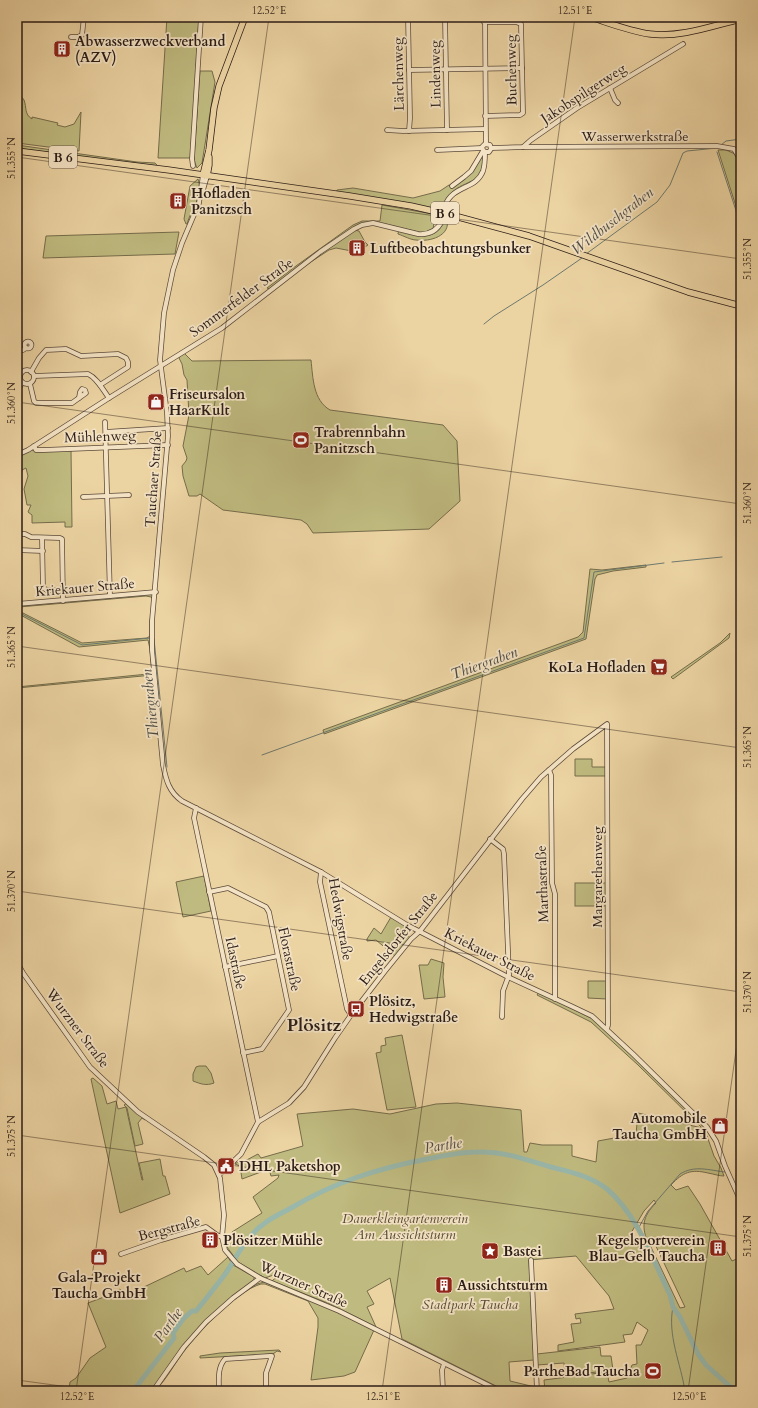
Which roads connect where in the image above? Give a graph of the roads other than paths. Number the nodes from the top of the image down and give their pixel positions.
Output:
1 (84, 17) edge
2 (201, 17) edge
3 (244, 17) edge
4 (408, 17) edge
5 (445, 17) edge
6 (485, 17) edge
7 (590, 17) edge
8 (741, 19) edge
9 (484, 22) junction
10 (71, 37) dead end
11 (683, 44) dead end
12 (522, 68) junction
13 (485, 69) junction
14 (409, 70) junction
15 (446, 70) junction
16 (610, 88) junction
17 (618, 103) dead end
18 (485, 116) junction
19 (485, 129) junction
20 (387, 130) dead end
21 (447, 130) junction
22 (409, 131) junction
23 (486, 144) junction
24 (523, 147) junction
25 (491, 148) junction
26 (209, 150) junction
27 (438, 150) dead end
28 (484, 150) junction
29 (17, 151) edge
30 (740, 159) dead end
31 (209, 165) junction
32 (193, 166) dead end
33 (205, 176) junction
34 (219, 177) junction
35 (452, 186) dead end
36 (741, 306) edge
37 (26, 348) dead end
38 (17, 350) edge
39 (160, 366) junction
40 (30, 372) junction
41 (34, 376) junction
42 (18, 377) edge
43 (22, 383) junction
44 (30, 384) junction
45 (100, 385) junction
46 (17, 391) edge
47 (79, 398) dead end
48 (109, 398) junction
49 (105, 422) dead end
50 (168, 428) junction
51 (106, 432) junction
52 (168, 444) junction
53 (34, 446) junction
54 (106, 447) junction
55 (17, 455) edge
56 (129, 495) dead end
57 (107, 496) junction
58 (83, 497) dead end
59 (17, 534) edge
60 (42, 538) junction
61 (17, 550) edge
62 (42, 551) junction
63 (63, 590) junction
64 (156, 592) junction
65 (110, 596) junction
66 (63, 601) junction
67 (17, 604) edge
68 (607, 724) joint
69 (549, 770) junction
70 (170, 789) joint
71 (196, 808) junction
72 (490, 839) junction
73 (321, 872) junction
74 (209, 892) junction
75 (420, 931) junction
76 (278, 956) junction
77 (17, 962) edge
78 (225, 967) junction
79 (508, 977) junction
80 (555, 999) junction
81 (351, 1015) junction
82 (502, 1017) dead end
83 (607, 1029) junction
84 (243, 1053) junction
85 (258, 1122) junction
86 (219, 1175) junction
87 (741, 1202) edge
88 (222, 1237) junction
89 (121, 1254) dead end
90 (531, 1260) dead end
91 (260, 1278) junction
92 (444, 1364) junction
93 (152, 1391) edge
94 (219, 1391) edge
95 (266, 1391) edge
96 (443, 1391) edge
97 (500, 1391) edge
98 (537, 1391) edge

1 - 10 street
2 - 32 street
3 - 26 main road
4 - 14 street, Lärchenweg
5 - 15 street, Lindenweg
6 - 9 street
7 - 8 main road
9 - 12 street, Buchenweg
9 - 13 street
11 - 16 street, Jakobspilgerweg
12 - 13 street
12 - 18 street, Buchenweg
13 - 15 street
13 - 18 street
14 - 15 street
14 - 22 street, Lärchenweg
15 - 21 street, Lindenweg
16 - 17 street
16 - 24 street, Jakobspilgerweg
18 - 19 street
19 - 21 street
19 - 23 street
20 - 22 street
21 - 22 street
23 - 25 street
23 - 28 street
24 - 25 street
24 - 30 street, Wasserwerkstraße
25 - 28 street
26 - 31 main road
26 - 33 main road
27 - 28 street
28 - 35 street
28 - 39 street, Sommerfelder Straße, bridge
29 - 33 main road, B 6
31 - 33 main road
31 - 34 main road
33 - 34 main road, B 6
33 - 39 street, Tauchaer Straße
34 - 36 main road, B 6
37 - 38 street
39 - 48 street, Sommerfelder Straße
39 - 50 street, Tauchaer Straße
40 - 41 street
40 - 42 street
40 - 45 street
41 - 44 street
41 - 45 street
42 - 43 street
43 - 44 street
43 - 46 street
44 - 47 street
45 - 48 street
48 - 53 street, Sommerfelder Straße
49 - 51 street
50 - 51 street
50 - 52 street, Tauchaer Straße
51 - 54 street
52 - 54 street, Mühlenweg
52 - 64 street, Tauchaer Straße
53 - 54 street, Mühlenweg
53 - 55 street, Sommerfelder Straße
54 - 57 street
56 - 57 street
57 - 58 street
57 - 65 street
59 - 60 street
60 - 62 street
60 - 63 street
61 - 62 street
62 - 63 street
63 - 66 street
64 - 65 street, Kriekauer Straße
64 - 70 street, Tauchaer Straße
65 - 66 street, Kriekauer Straße
66 - 67 street, Kriekauer Straße
68 - 69 street, Engelsdorfer Straße
68 - 83 street, Margarethenweg
69 - 72 street, Engelsdorfer Straße
69 - 80 street, Marthastraße
70 - 71 street, Kriekauer Straße
71 - 73 street, Kriekauer Straße
71 - 74 street, Idastraße
72 - 75 street, Engelsdorfer Straße
72 - 79 street
73 - 75 street, Kriekauer Straße
73 - 81 street, Hedwigstraße
74 - 76 street, Florastraße
74 - 78 street, Idastraße
75 - 79 street, Kriekauer Straße
75 - 81 street, Engelsdorfer Straße
76 - 78 street
76 - 84 street, Florastraße
77 - 86 street, Wurzner Straße
78 - 84 street, Idastraße
79 - 80 street, Kriekauer Straße
79 - 82 street
80 - 83 street, Kriekauer Straße
81 - 85 street, Engelsdorfer Straße
83 - 87 street, Kriekauer Straße
84 - 85 street, Idastraße
85 - 86 street
86 - 88 street, Wurzner Straße
88 - 89 street, Bergstraße
88 - 91 street, Wurzner Straße
90 - 98 street
91 - 92 street, Wurzner Straße
91 - 93 street
92 - 96 street
92 - 97 street, Wurzner Straße
94 - 95 street

